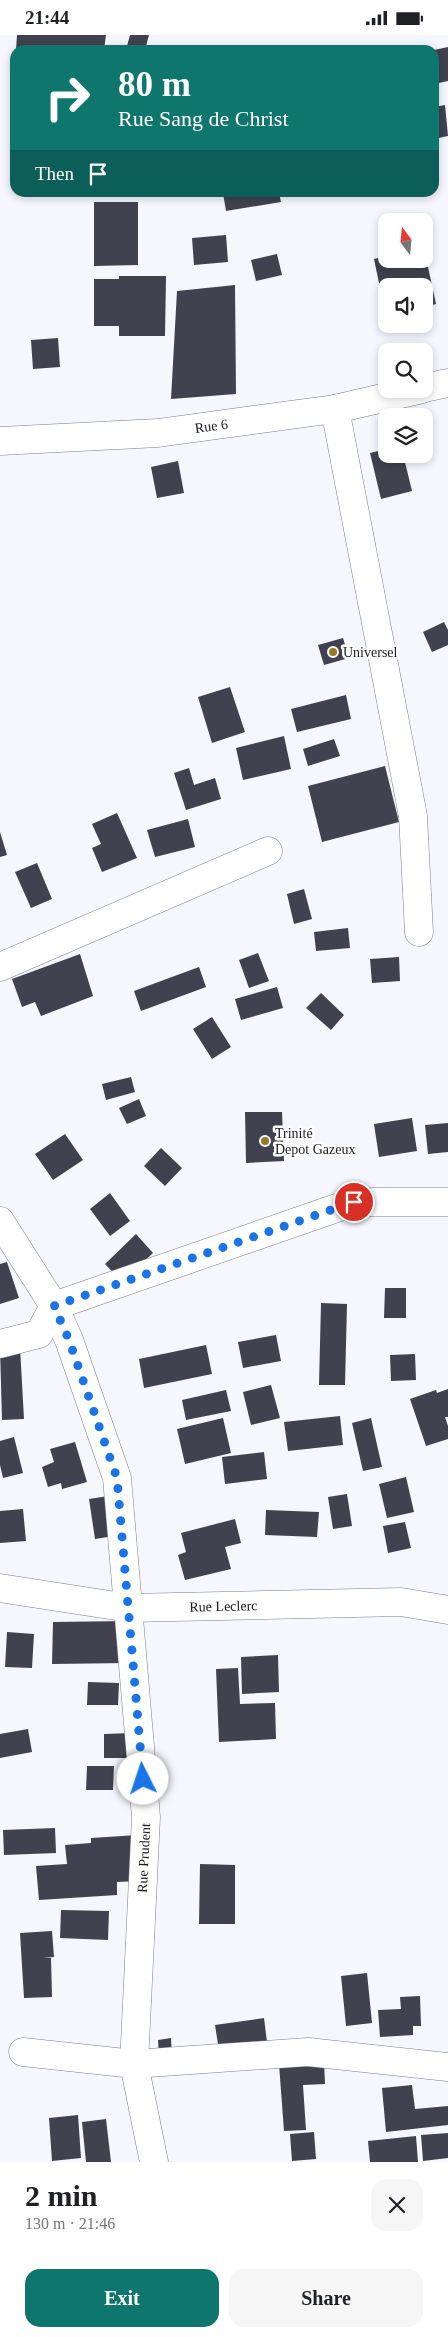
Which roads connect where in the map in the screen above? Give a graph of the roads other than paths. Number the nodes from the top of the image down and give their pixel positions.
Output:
1 (448, 383) edge
2 (433, 387) edge
3 (383, 398) edge
4 (335, 409) junction
5 (0, 441) edge
6 (268, 851) dead end
7 (419, 932) dead end
8 (0, 967) edge
9 (448, 1202) edge
10 (0, 1221) edge
11 (54, 1306) junction
12 (0, 1344) edge
13 (0, 1588) edge
14 (129, 1608) junction
15 (448, 1609) edge
16 (23, 2052) dead end
17 (134, 2064) junction
18 (448, 2067) edge
19 (154, 2162) edge

1 - 2 street, Rue 6
3 - 4 street, Rue 6
4 - 5 street, Rue 6
4 - 7 street
6 - 8 street
9 - 11 street
10 - 11 street, Rue Prudent
11 - 12 street
11 - 14 street, Rue Prudent
13 - 14 street, Rue Leclerc
14 - 15 street, Rue Leclerc
14 - 17 street, Rue Prudent
16 - 17 street
17 - 18 street
17 - 19 street, Rue Prudent

